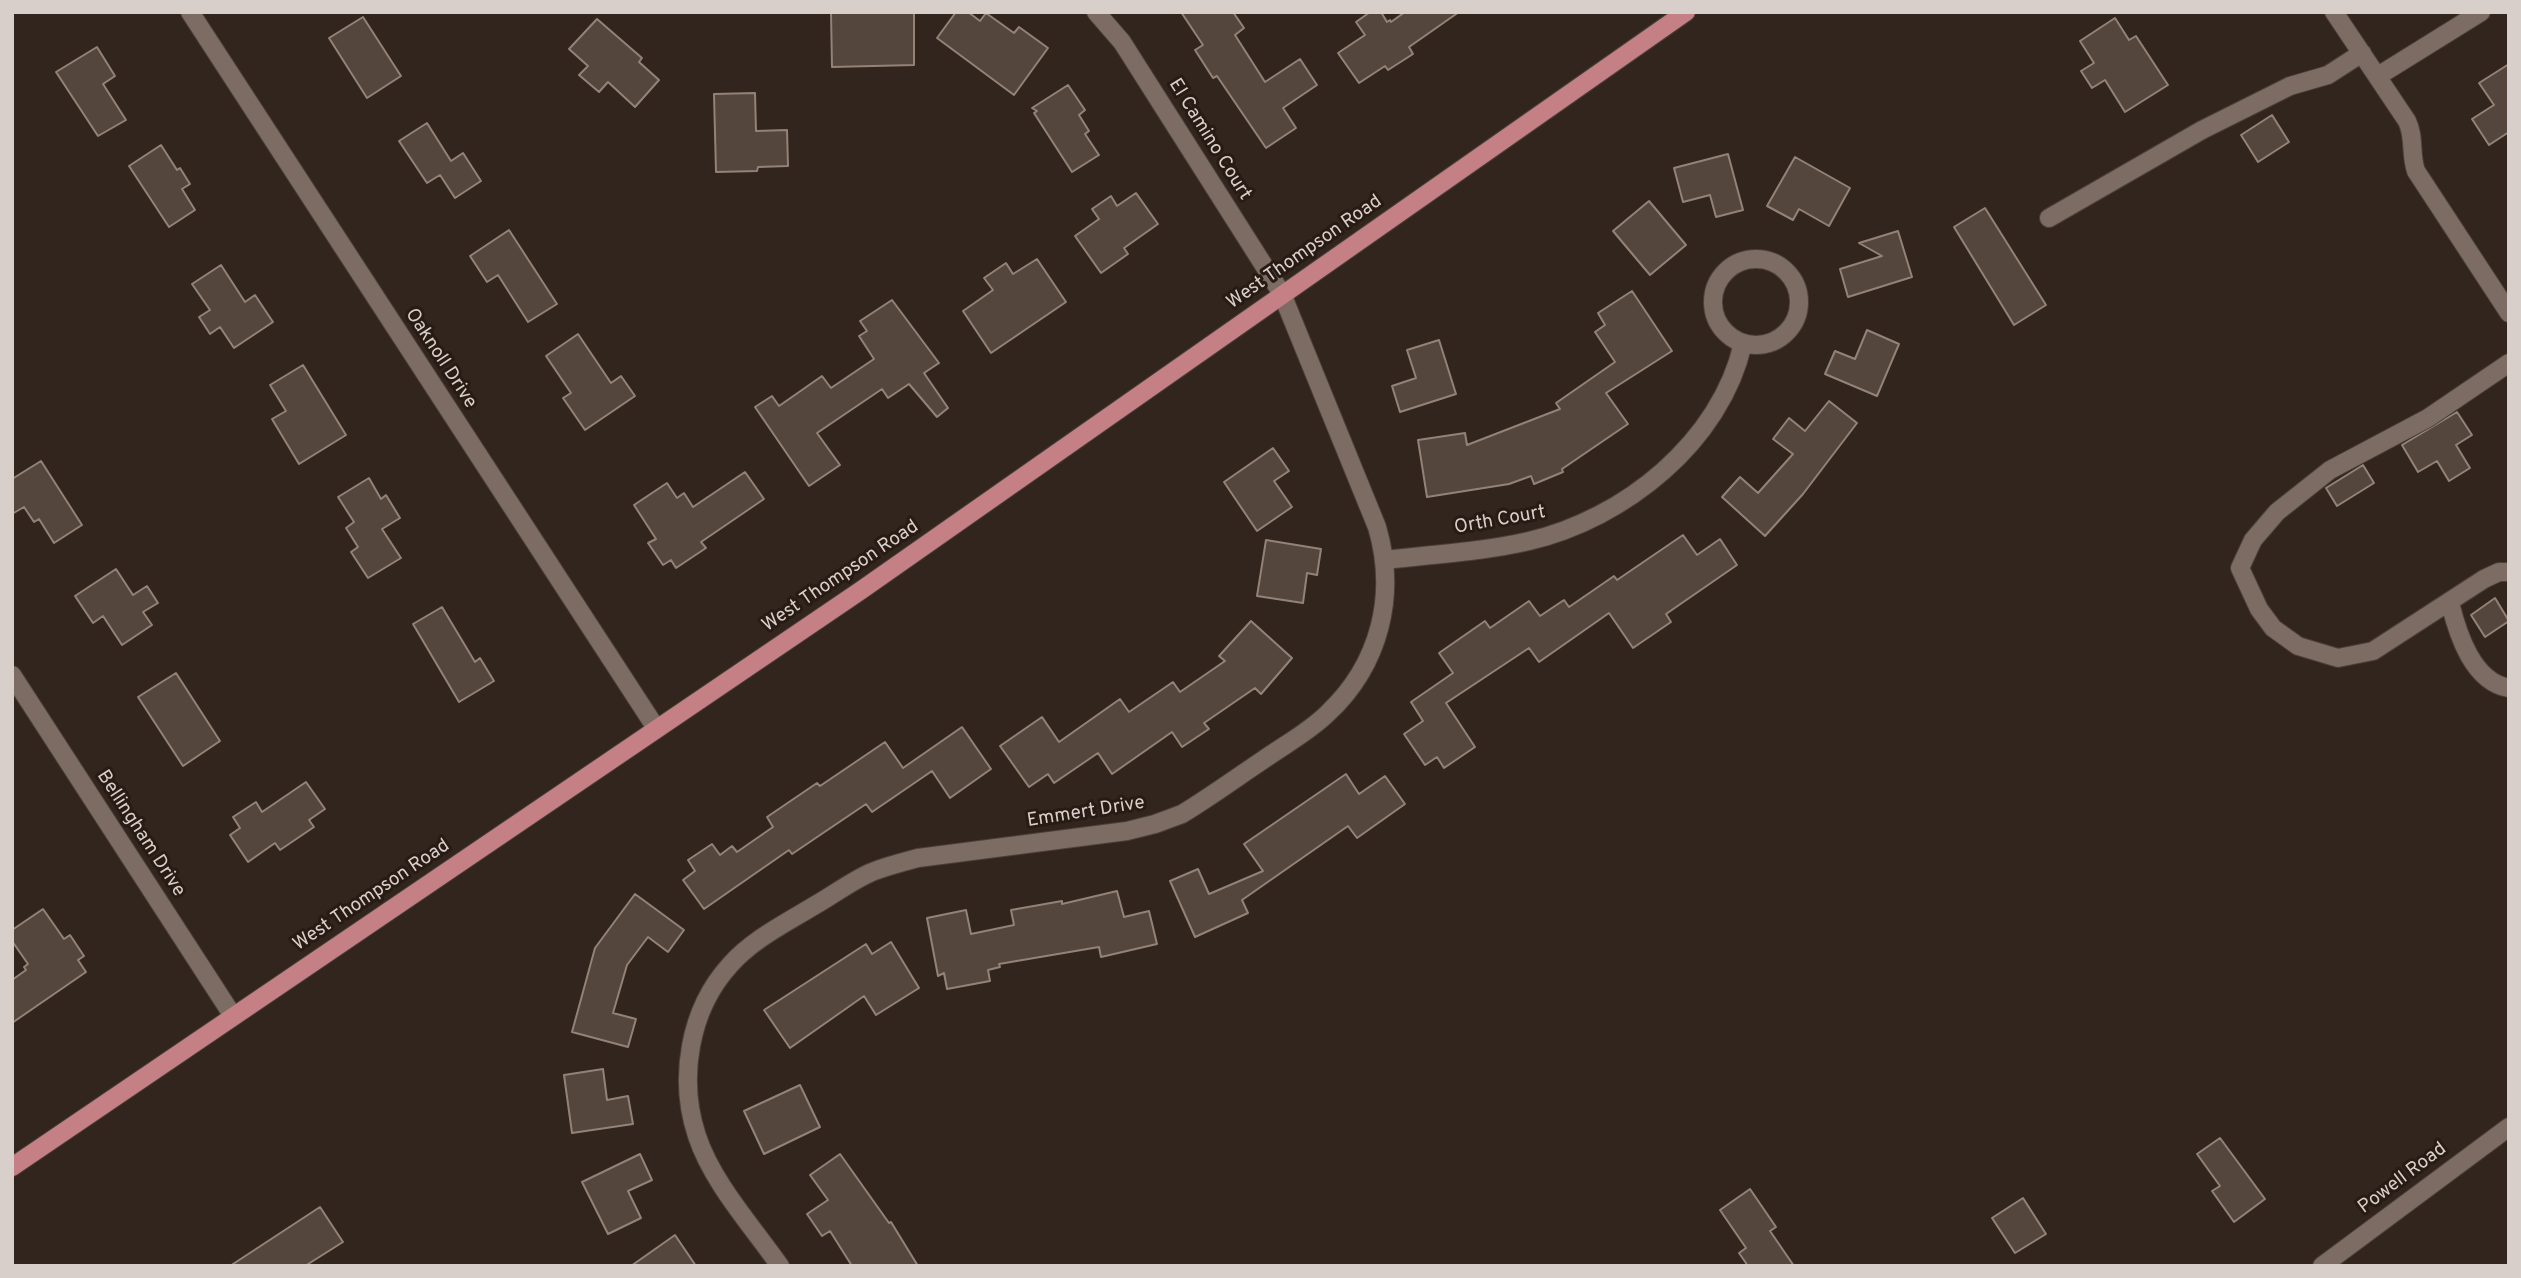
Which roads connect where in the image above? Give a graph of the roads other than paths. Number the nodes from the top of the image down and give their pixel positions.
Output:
1 (190, 12) edge
2 (1096, 12) edge
3 (1686, 12) edge
4 (2334, 12) edge
5 (2481, 12) edge
6 (2362, 53) junction
7 (2378, 76) junction
8 (2049, 218) dead end
9 (1282, 294) junction
10 (2509, 313) edge
11 (1744, 344) junction
12 (2509, 363) edge
13 (1385, 560) junction
14 (2509, 572) edge
15 (2450, 603) junction
16 (12, 675) edge
17 (2509, 688) edge
18 (656, 728) junction
19 (233, 1016) junction
20 (2509, 1127) edge
21 (12, 1167) edge
22 (780, 1266) edge
23 (2322, 1266) edge

1 - 18 street, Oaknoll Drive
2 - 9 street, El Camino Court
3 - 9 main road, West Thompson Road
4 - 6 street
5 - 7 street
6 - 7 street
6 - 8 street
7 - 10 street
9 - 13 street, Emmert Drive
9 - 18 main road, West Thompson Road
11 - 11 street
11 - 13 street, Orth Court
12 - 15 street
13 - 22 street, Emmert Drive
14 - 15 street
15 - 17 street
16 - 19 street, Bellingham Drive
18 - 19 main road, West Thompson Road
19 - 21 main road, West Thompson Road
20 - 23 street, Powell Road

